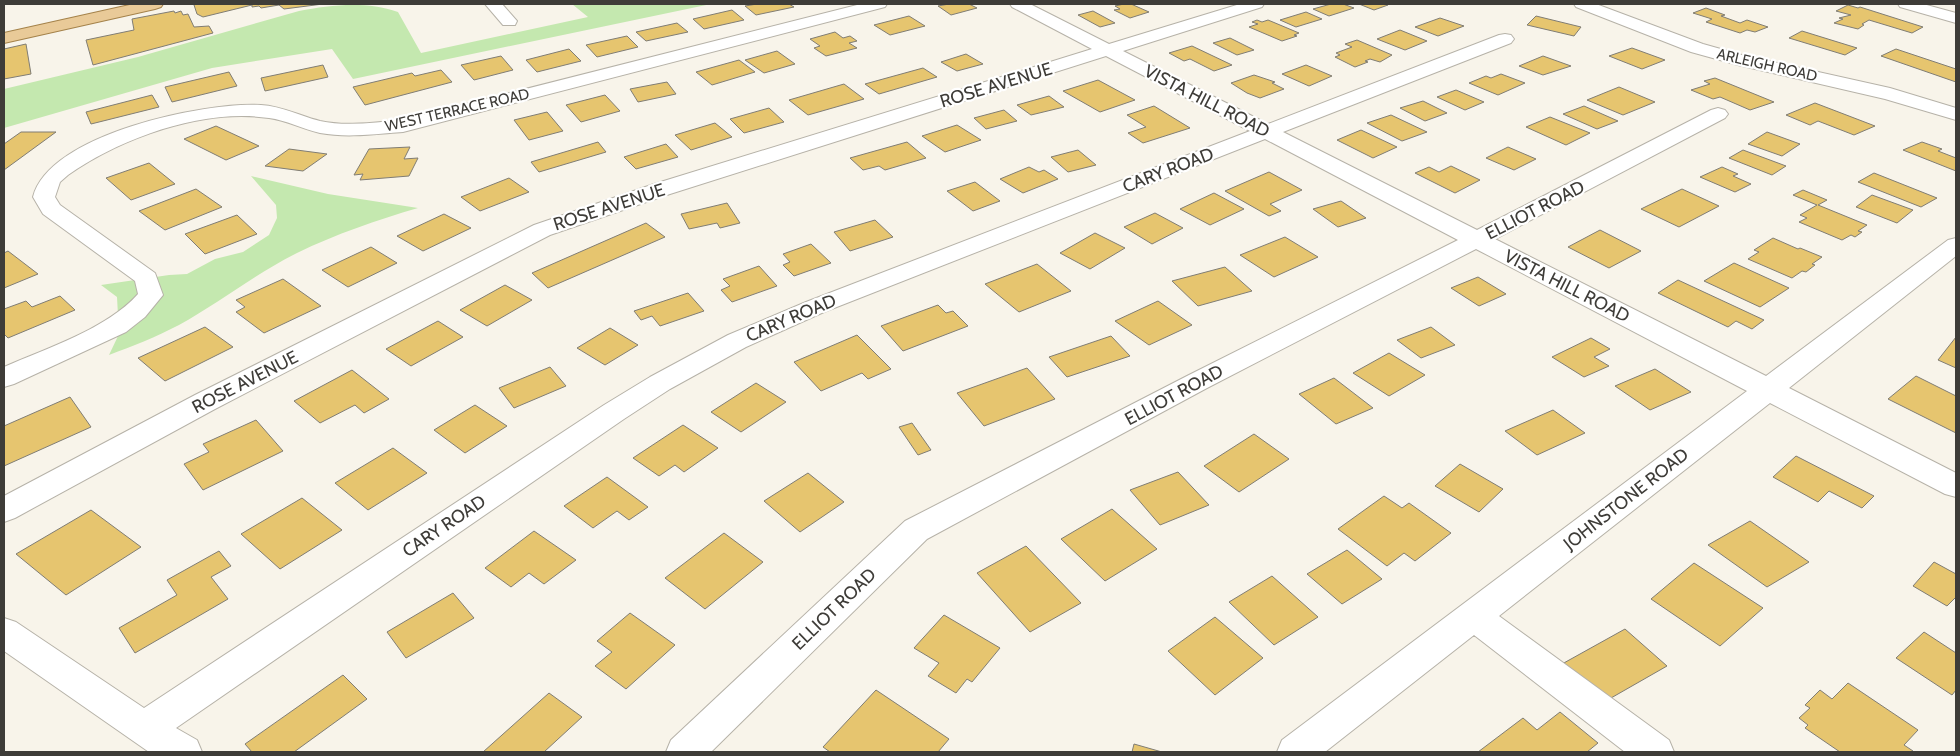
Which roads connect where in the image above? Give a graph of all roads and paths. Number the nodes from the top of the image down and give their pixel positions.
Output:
1 (155, 4) edge
2 (493, 4) edge
3 (879, 4) edge
4 (1018, 4) edge
5 (1256, 4) edge
6 (1582, 4) edge
7 (1906, 4) edge
8 (1956, 18) edge
9 (509, 21) dead end
10 (4, 38) edge
11 (1505, 39) dead end
12 (1108, 50) junction
13 (1718, 114) dead end
14 (1956, 114) edge
15 (1266, 132) junction
16 (1476, 240) junction
17 (1956, 246) edge
18 (4, 378) edge
19 (1768, 390) junction
20 (1956, 486) edge
21 (4, 510) edge
22 (1474, 616) junction
23 (4, 632) edge
24 (144, 728) junction
25 (183, 752) edge
26 (685, 752) edge
27 (1296, 752) edge
28 (1655, 752) edge

1 - 10 main road
2 - 9 street
3 - 18 street, WEST TERRACE ROAD
4 - 12 street, VISTA HILL ROAD
5 - 12 street, ROSE AVENUE
6 - 14 street, ARLEIGH ROAD
7 - 8 street
11 - 15 street, CARY ROAD
12 - 15 street, VISTA HILL ROAD
12 - 21 street, ROSE AVENUE
13 - 16 street, ELLIOT ROAD
15 - 16 street, VISTA HILL ROAD
15 - 24 street, CARY ROAD
16 - 19 street, VISTA HILL ROAD
16 - 26 street, ELLIOT ROAD
17 - 19 street, JOHNSTONE ROAD
19 - 20 street, VISTA HILL ROAD
19 - 22 street, JOHNSTONE ROAD
22 - 27 street, JOHNSTONE ROAD
22 - 28 street
23 - 24 street
24 - 25 street

